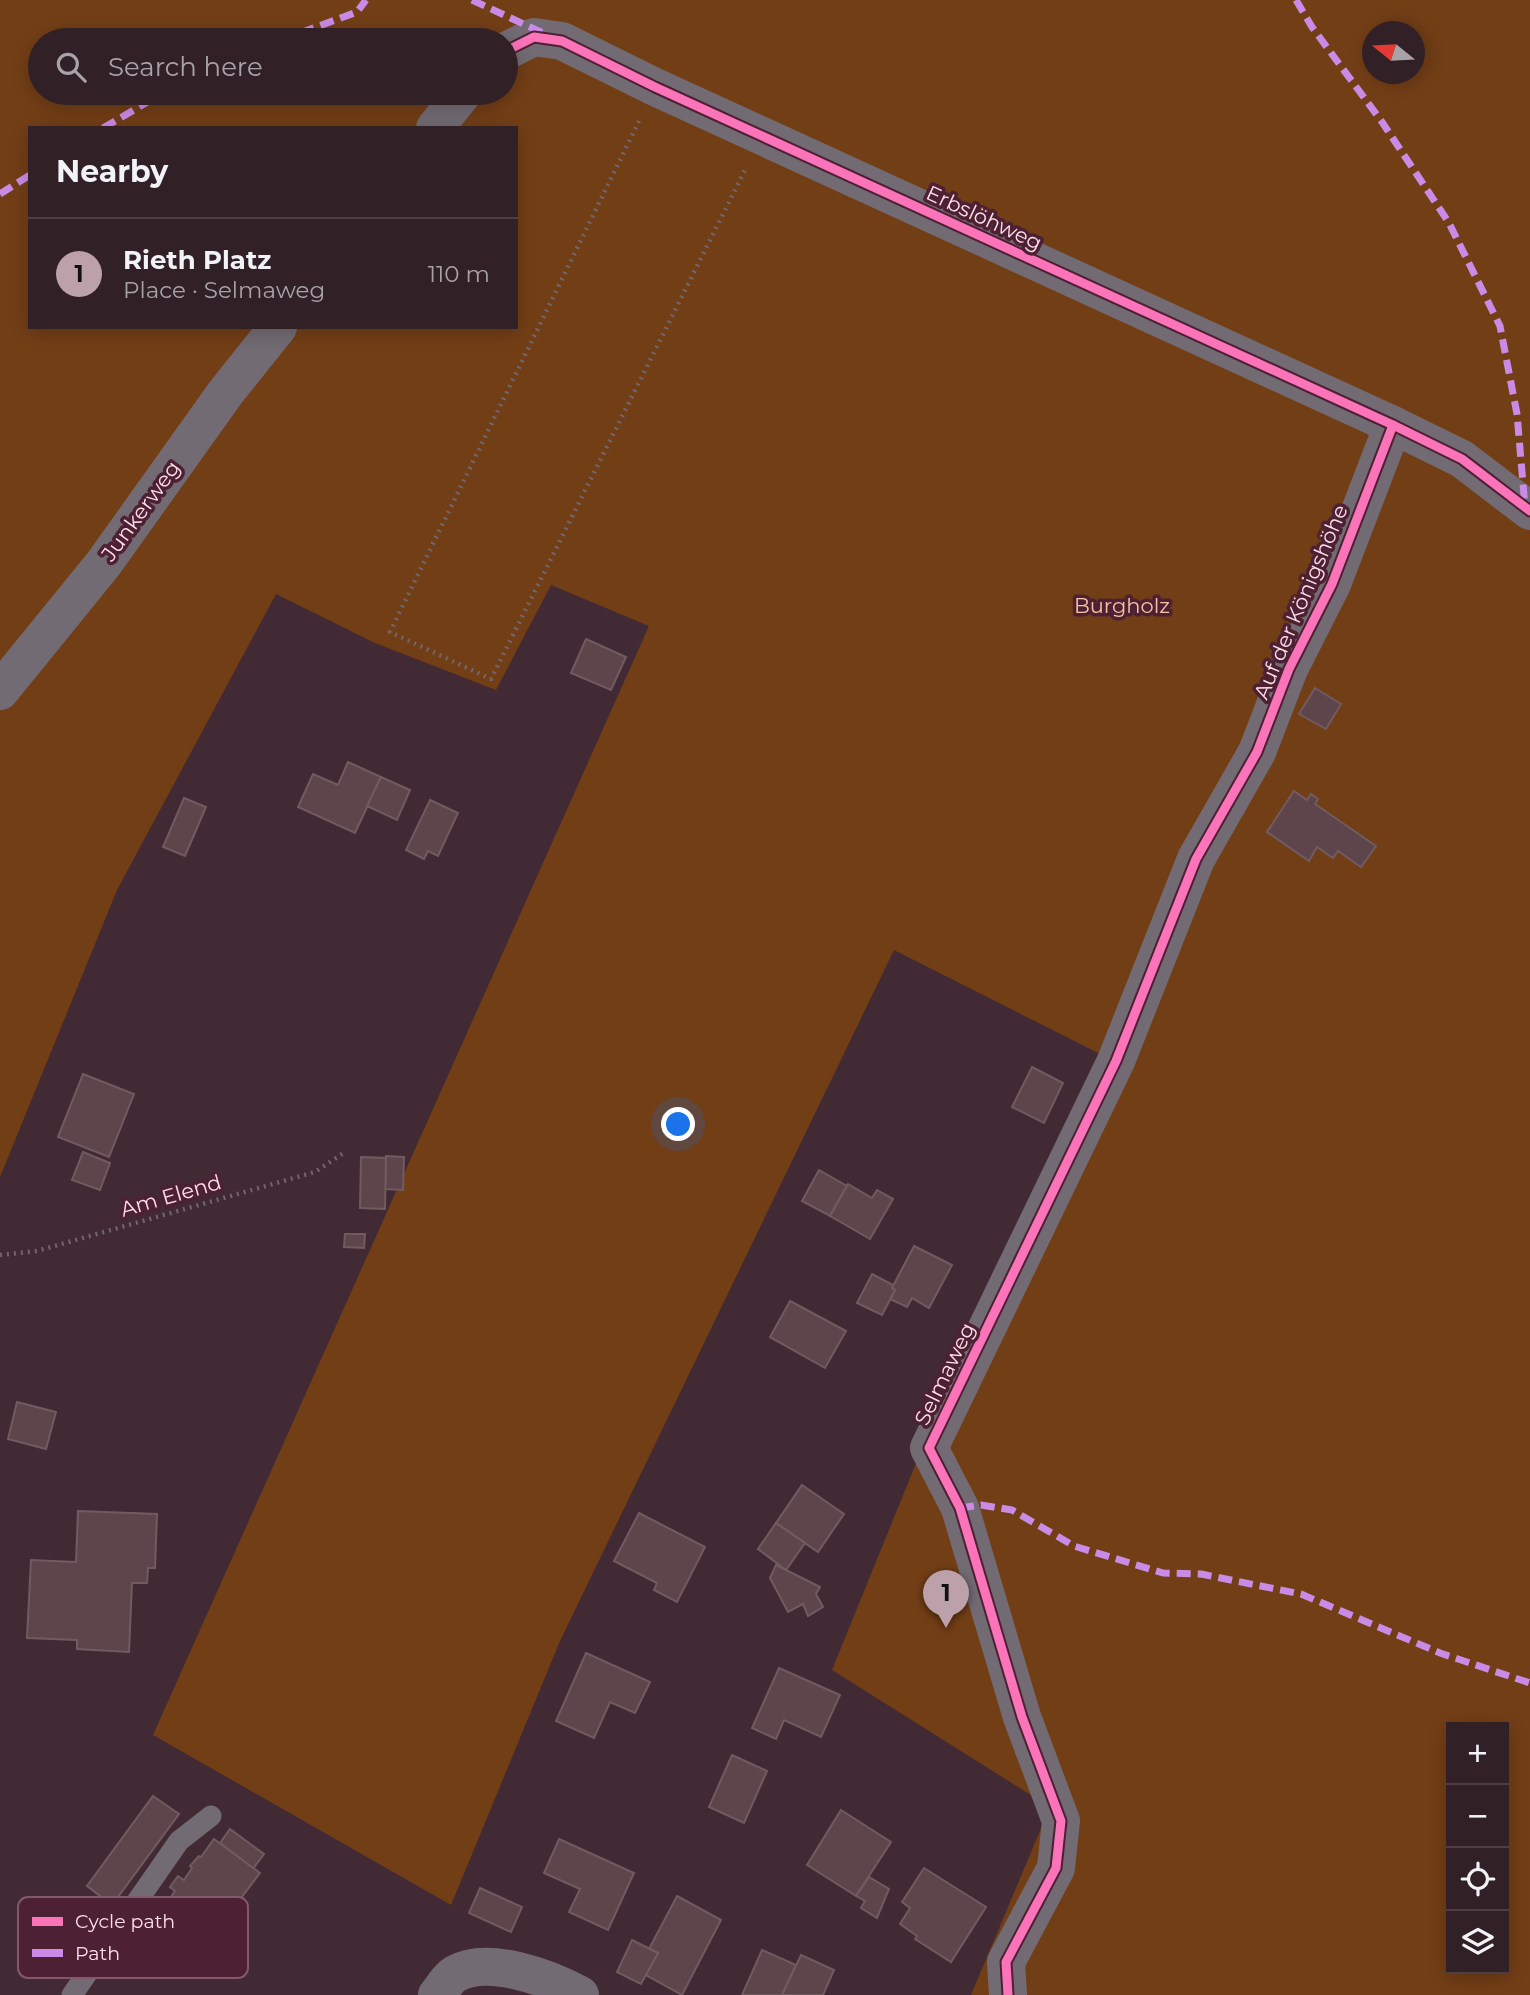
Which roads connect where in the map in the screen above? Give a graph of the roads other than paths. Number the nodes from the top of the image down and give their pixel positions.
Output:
1 (518, 45) edge
2 (453, 105) edge
3 (437, 126) edge
4 (276, 329) edge
5 (1393, 425) junction
6 (1530, 511) edge
7 (0, 691) edge
8 (1196, 859) joint
9 (211, 1816) dead end
10 (140, 1897) edge
11 (84, 1978) edge
12 (72, 1995) edge
13 (437, 1995) edge
14 (580, 1995) edge
15 (1008, 1995) edge

1 - 5 street, Erbslöhweg
2 - 3 street
4 - 7 street, Junkerweg
5 - 6 street
5 - 8 street, Auf der Königshöhe
8 - 15 street, Selmaweg
9 - 10 lane
11 - 12 lane
13 - 14 street

